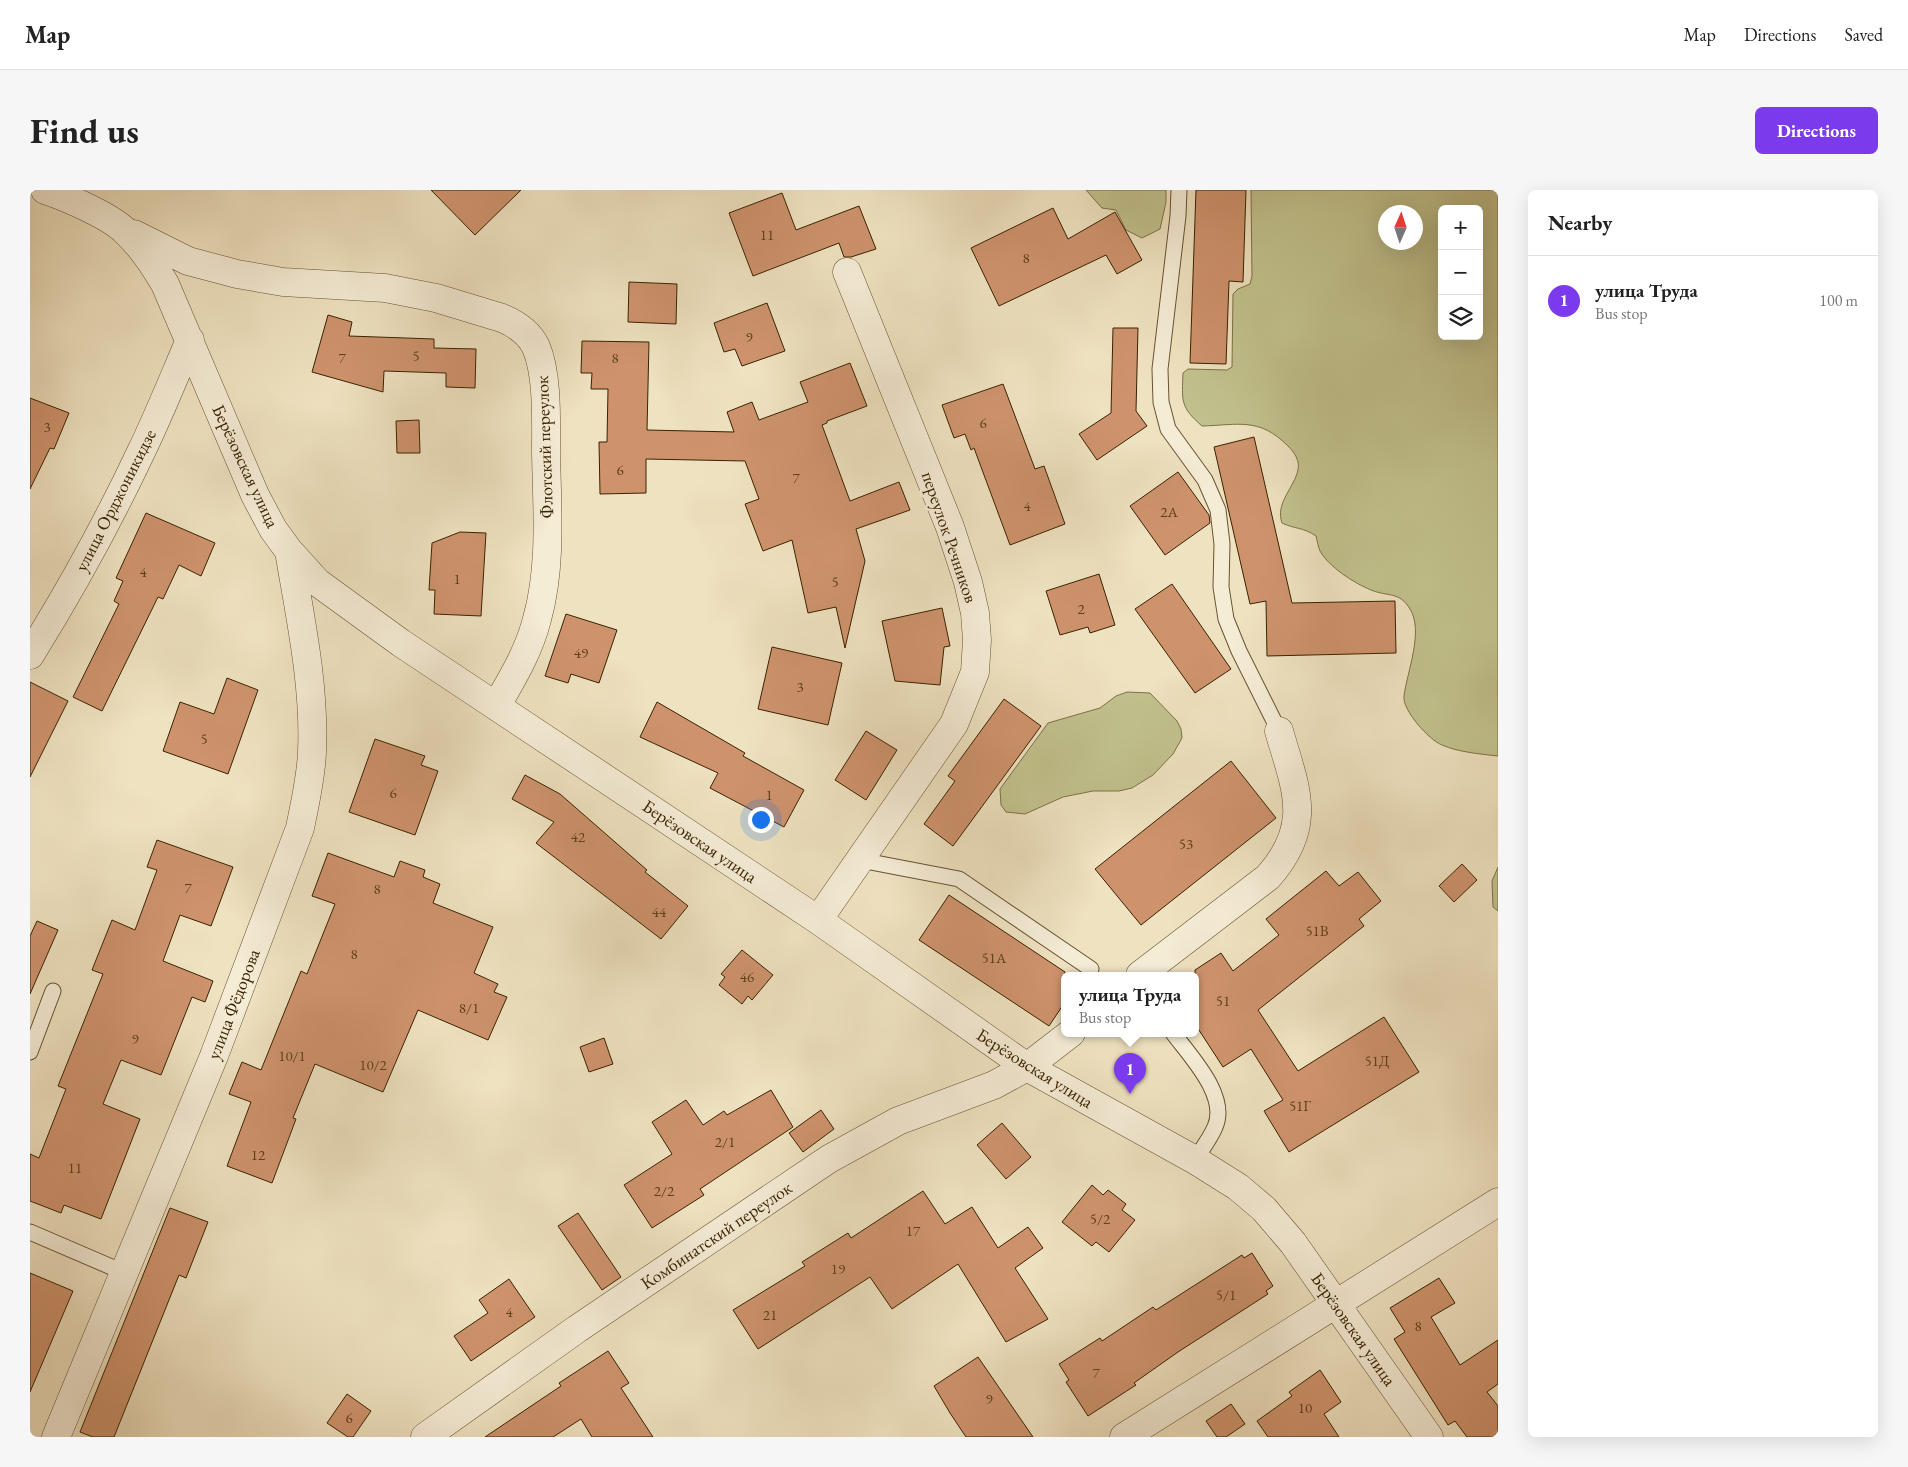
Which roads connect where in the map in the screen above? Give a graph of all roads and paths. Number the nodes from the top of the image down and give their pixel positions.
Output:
1 (45, 190) edge
2 (1179, 190) edge
3 (124, 229) junction
4 (847, 272) dead end
5 (190, 340) junction
6 (289, 551) junction
7 (69, 591) junction
8 (30, 629) edge
9 (30, 655) edge
10 (497, 705) junction
11 (1280, 731) joint
12 (860, 860) junction
13 (818, 920) junction
14 (1091, 969) dead end
15 (1144, 972) edge
16 (53, 991) dead end
17 (1066, 1037) edge
18 (1176, 1037) edge
19 (30, 1052) edge
20 (1027, 1067) junction
21 (1195, 1160) junction
22 (1498, 1202) edge
23 (30, 1232) edge
24 (123, 1272) junction
25 (1337, 1304) junction
26 (56, 1437) edge
27 (425, 1437) edge
28 (1124, 1437) edge
29 (1429, 1437) edge

1 - 3 street, Берёзовская улица
2 - 11 lane
3 - 5 street, Берёзовская улица
3 - 10 street, Флотский переулок
4 - 12 street, переулок Речников
5 - 6 street, Берёзовская улица
5 - 7 street, улица Орджоникидзе
6 - 10 street, Берёзовская улица
6 - 24 street, улица Фёдорова
7 - 8 lane
7 - 9 street, улица Орджоникидзе
10 - 13 street, Берёзовская улица
11 - 15 street
12 - 13 street, переулок Речников
12 - 14 lane
13 - 20 street, Берёзовская улица
16 - 19 lane
17 - 20 street, Комбинатский переулок
18 - 21 lane
20 - 21 street, Берёзовская улица
20 - 27 street, Комбинатский переулок
21 - 25 street, Берёзовская улица
22 - 25 street
23 - 24 lane
24 - 26 street, улица Фёдорова
25 - 28 street
25 - 29 street, Берёзовская улица

